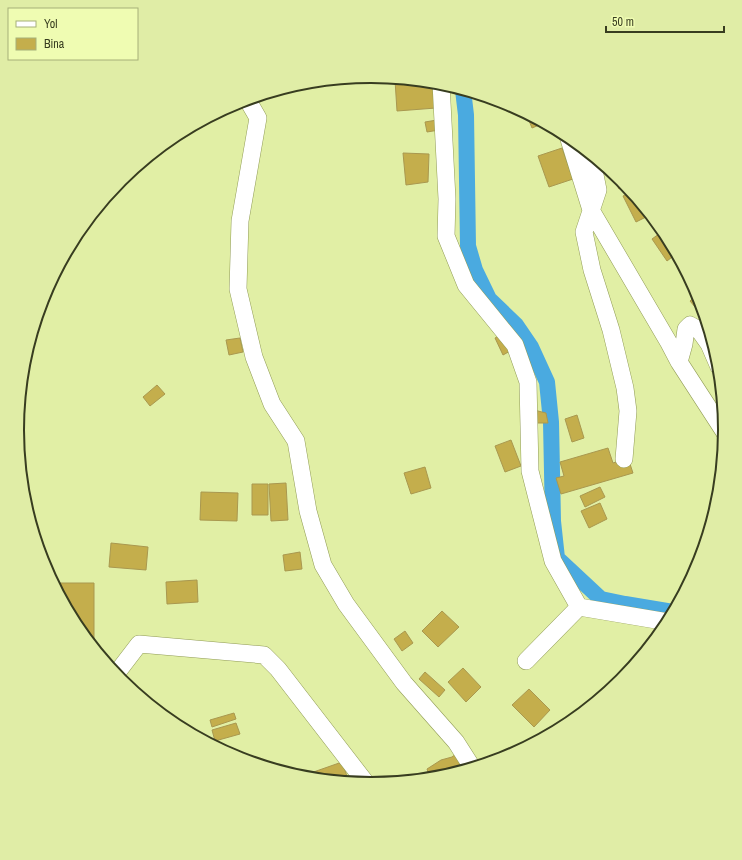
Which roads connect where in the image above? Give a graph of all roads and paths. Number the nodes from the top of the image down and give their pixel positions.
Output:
1 (441, 91) edge
2 (250, 104) edge
3 (571, 147) edge
4 (593, 163) edge
5 (591, 210) junction
6 (706, 340) edge
7 (679, 362) junction
8 (718, 422) edge
9 (624, 459) dead end
10 (579, 607) junction
11 (661, 621) edge
12 (526, 661) dead end
13 (120, 669) edge
14 (469, 763) edge
15 (360, 777) edge

1 - 10 street
2 - 14 street
3 - 5 street
4 - 5 street
5 - 7 street
5 - 9 street
6 - 7 street
7 - 8 street
10 - 11 street
10 - 12 street
13 - 15 street

